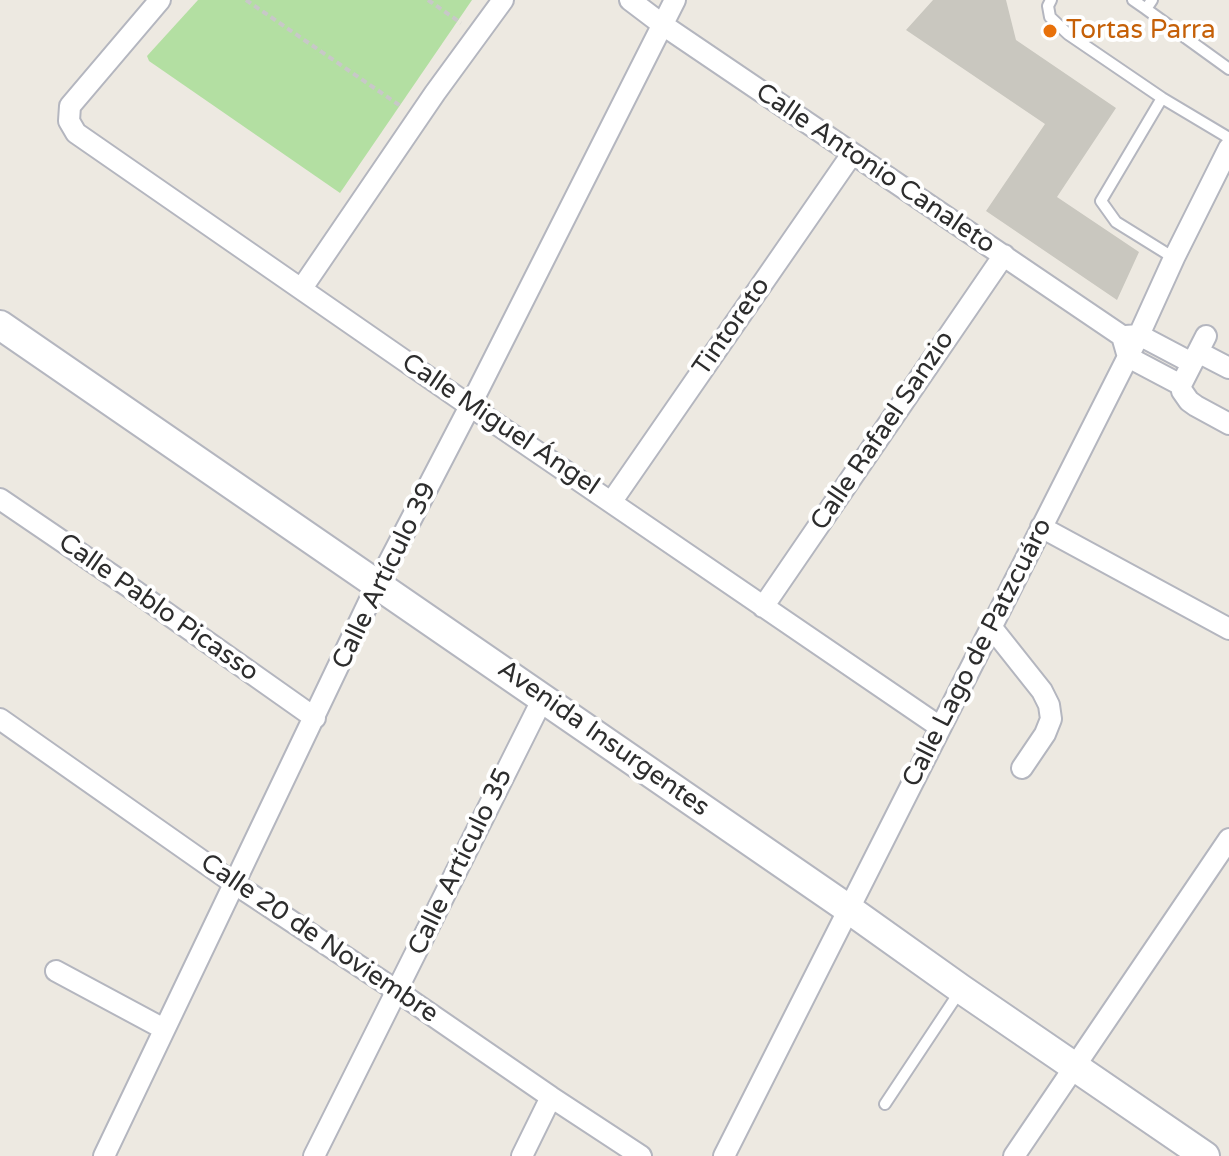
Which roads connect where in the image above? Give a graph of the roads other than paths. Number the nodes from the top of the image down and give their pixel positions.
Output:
1 (160, 0) edge
2 (503, 0) edge
3 (630, 0) edge
4 (675, 0) edge
5 (1051, 0) edge
6 (1133, 0) edge
7 (1149, 5) edge
8 (663, 25) junction
9 (1227, 63) edge
10 (1162, 98) junction
11 (1229, 138) edge
12 (1229, 148) edge
13 (852, 154) junction
14 (1004, 255) junction
15 (1174, 258) junction
16 (302, 288) junction
17 (0, 325) edge
18 (1131, 336) junction
19 (1199, 350) junction
20 (1128, 357) junction
21 (1229, 368) edge
22 (1181, 385) junction
23 (470, 406) junction
24 (1229, 424) edge
25 (0, 499) edge
26 (612, 501) junction
27 (1041, 527) junction
28 (377, 585) junction
29 (763, 607) junction
30 (992, 628) junction
31 (1229, 629) edge
32 (543, 698) junction
33 (315, 718) junction
34 (0, 719) edge
35 (940, 727) junction
36 (1022, 768) dead end
37 (1229, 839) edge
38 (235, 884) junction
39 (850, 910) junction
40 (56, 971) dead end
41 (961, 989) junction
42 (397, 991) junction
43 (164, 1029) junction
44 (1074, 1066) junction
45 (551, 1097) junction
46 (885, 1104) dead end
47 (1189, 1152) edge
48 (104, 1156) edge
49 (314, 1156) edge
50 (522, 1156) edge
51 (641, 1156) edge
52 (724, 1156) edge
53 (1014, 1156) edge

1 - 16 street, Calle Miguel Ángel
2 - 16 street
3 - 8 street, Calle Antonio Canaleto
4 - 8 street, Calle Artículo 39
5 - 10 lane
6 - 7 lane
7 - 9 lane
8 - 13 street, Calle Antonio Canaleto
8 - 23 street, Calle Artículo 39
10 - 11 lane
10 - 15 lane
12 - 15 street, Calle Lago de Patzcuáro
13 - 14 street, Calle Antonio Canaleto
13 - 26 street, Tintoreto
14 - 18 street, Calle Antonio Canaleto
14 - 29 street, Calle Rafael Sanzio
15 - 18 street, Calle Lago de Patzcuáro
16 - 23 street, Calle Miguel Ángel
17 - 28 street, Avenida Insurgentes
18 - 19 street, Calle Antonio Canaleto
18 - 20 street, Calle Lago de Patzcuáro
19 - 21 street, Calle Antonio Canaleto
19 - 22 street
20 - 22 street
20 - 27 street, Calle Lago de Patzcuáro
22 - 24 street
23 - 26 street, Calle Miguel Ángel
23 - 28 street, Calle Artículo 39
25 - 33 street, Calle Pablo Picasso
26 - 29 street, Calle Miguel Ángel
27 - 30 street, Calle Lago de Patzcuáro
27 - 31 street
28 - 32 street, Avenida Insurgentes
28 - 33 street, Calle Artículo 39
29 - 35 street, Calle Miguel Ángel
30 - 35 street, Calle Lago de Patzcuáro
30 - 36 street
32 - 39 street, Avenida Insurgentes
32 - 42 street, Calle Artículo 35
33 - 38 street, Calle Artículo 39
34 - 38 street, Calle 20 de Noviembre
35 - 39 street, Calle Lago de Patzcuáro
37 - 44 street
38 - 42 street, Calle 20 de Noviembre
38 - 43 street, Calle Artículo 39
39 - 41 street, Avenida Insurgentes
39 - 52 street, Calle Lago de Patzcuáro
40 - 43 street
41 - 44 street, Avenida Insurgentes
41 - 46 lane
42 - 45 street, Calle 20 de Noviembre
42 - 49 street, Calle Artículo 35
43 - 48 street, Calle Artículo 39
44 - 47 street, Avenida Insurgentes
44 - 53 street
45 - 50 street
45 - 51 street, Calle 20 de Noviembre

